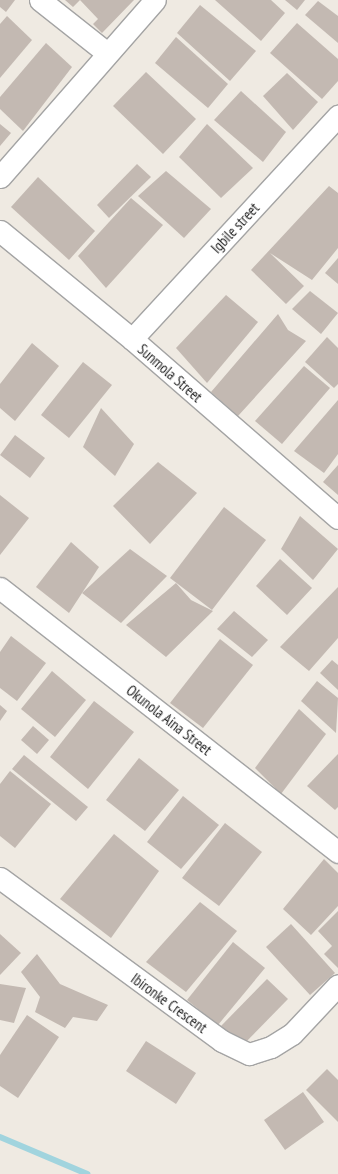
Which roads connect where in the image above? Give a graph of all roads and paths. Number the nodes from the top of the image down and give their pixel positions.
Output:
1 (40, 0) edge
2 (155, 0) edge
3 (107, 53) junction
4 (335, 124) edge
5 (0, 177) edge
6 (0, 231) edge
7 (132, 339) junction
8 (338, 518) edge
9 (0, 588) edge
10 (338, 852) edge
11 (0, 878) edge
12 (338, 985) edge

1 - 3 street
2 - 3 street
3 - 5 street
4 - 7 street, Igbile street
6 - 7 street, Sunmola Street
7 - 8 street, Sunmola Street
9 - 10 street, Okunola Aina Street
11 - 12 street, Ibironke Crescent

